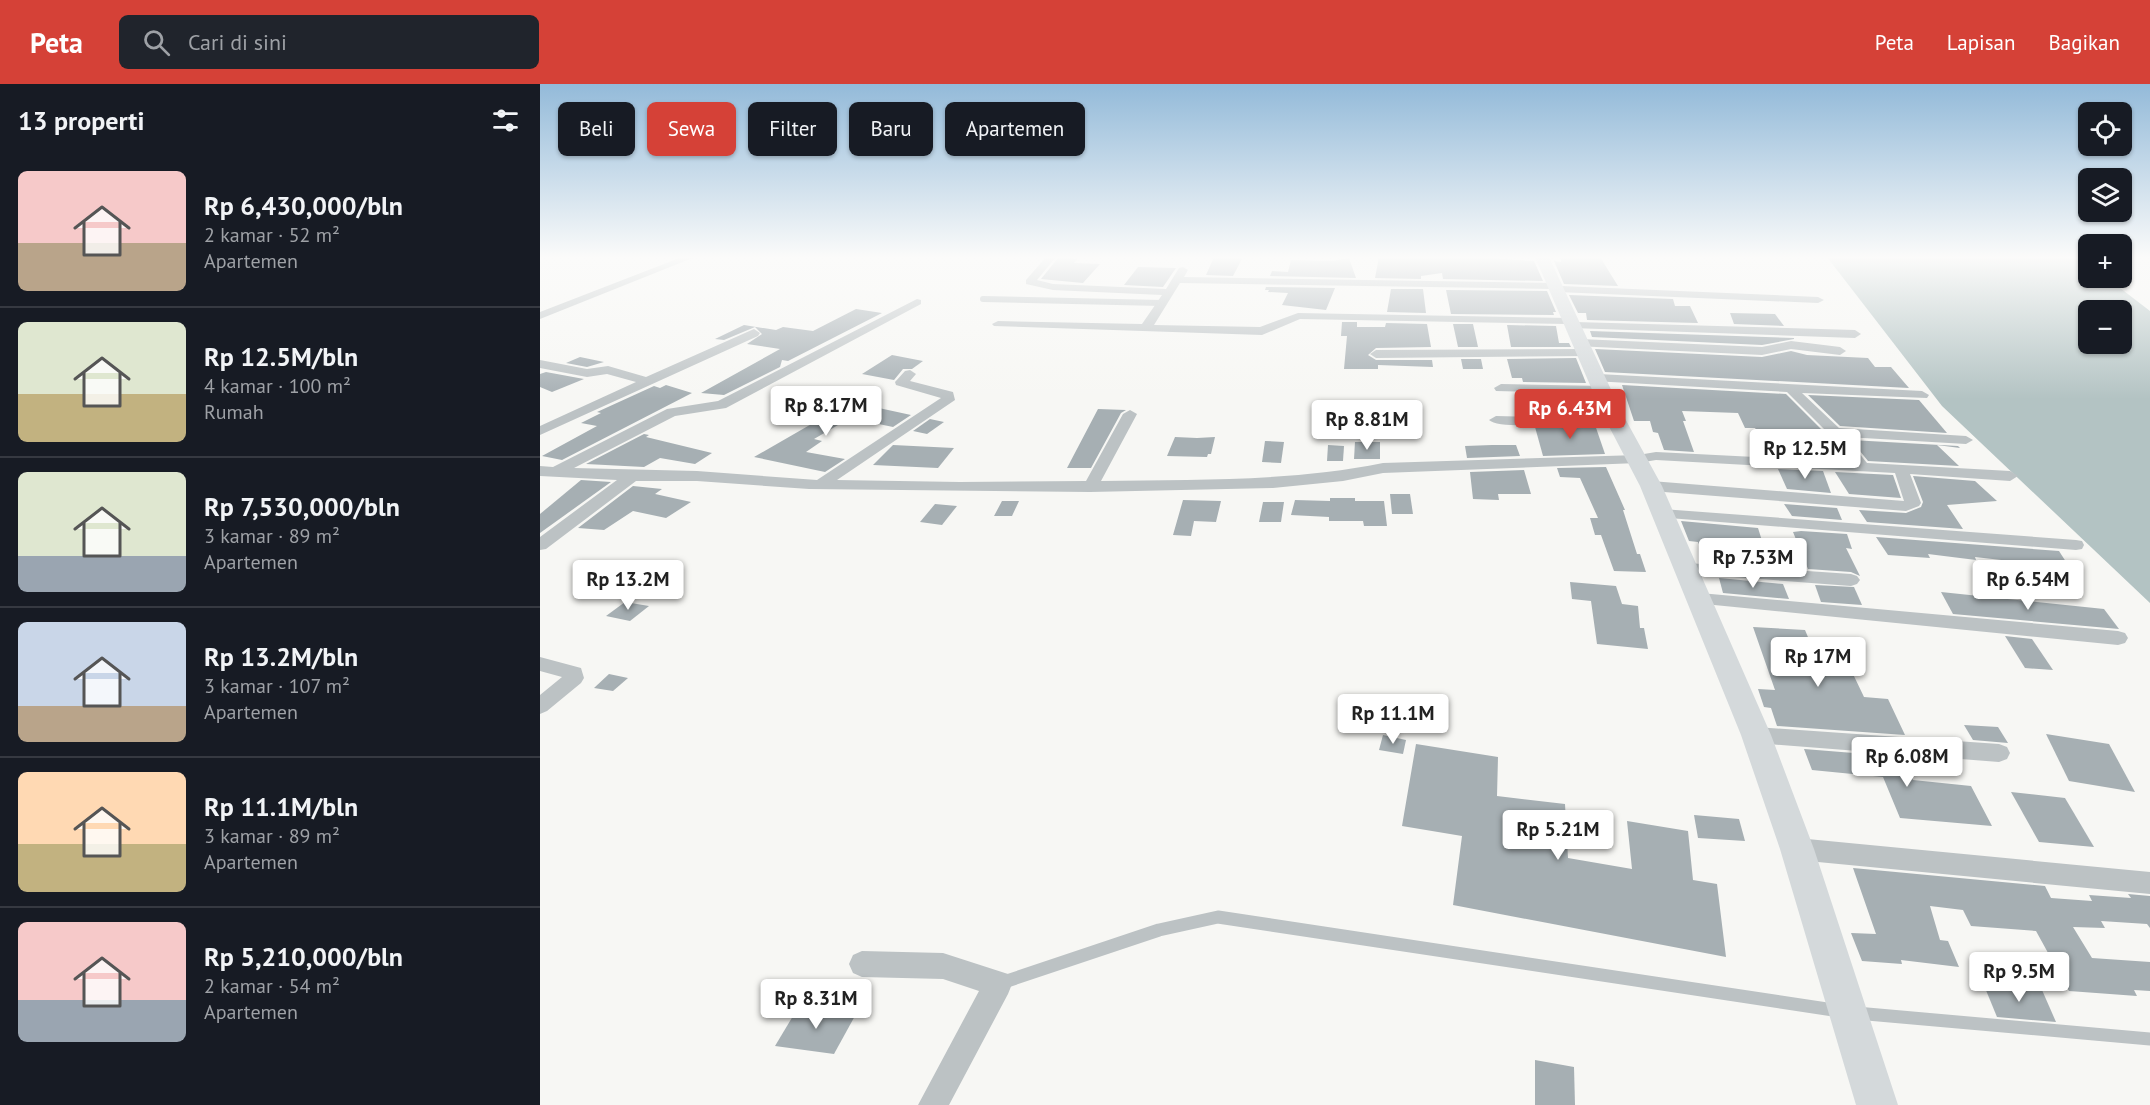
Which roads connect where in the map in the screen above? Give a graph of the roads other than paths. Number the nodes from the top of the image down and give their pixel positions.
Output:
1 (568, 305) edge
2 (912, 305) edge
3 (1161, 305) edge
4 (1425, 305) edge
5 (1564, 305) edge
6 (1757, 305) edge
7 (540, 316) edge
8 (1650, 317) dead end
9 (1570, 319) junction
10 (998, 324) dead end
11 (1146, 328) junction
12 (754, 333) dead end
13 (1855, 334) dead end
14 (1840, 351) dead end
15 (1376, 354) dead end
16 (540, 364) edge
17 (910, 374) dead end
18 (648, 382) junction
19 (1502, 388) dead end
20 (1792, 390) junction
21 (1604, 394) junction
22 (1922, 395) dead end
23 (1130, 414) dead end
24 (1496, 420) dead end
25 (540, 431) edge
26 (1835, 432) junction
27 (1966, 440) dead end
28 (1638, 459) junction
29 (1863, 468) junction
30 (1900, 469) junction
31 (547, 471) edge
32 (632, 476) junction
33 (2010, 476) dead end
34 (822, 483) junction
35 (1651, 486) junction
36 (1090, 487) junction
37 (1662, 514) junction
38 (540, 545) edge
39 (2076, 545) dead end
40 (1687, 569) junction
41 (1851, 580) dead end
42 (1700, 599) junction
43 (2118, 638) dead end
44 (540, 663) edge
45 (540, 706) edge
46 (1756, 735) junction
47 (1999, 753) dead end
48 (1797, 849) junction
49 (2150, 883) edge
50 (862, 964) dead end
51 (998, 984) junction
52 (1850, 1013) junction
53 (2150, 1039) edge
54 (933, 1105) edge
55 (1876, 1105) edge

1 - 7 street
2 - 31 street
3 - 11 street
4 - 9 street
5 - 9 main road
6 - 9 street
8 - 9 street
9 - 11 street
9 - 13 street
9 - 14 street
9 - 15 street
9 - 21 main road
10 - 11 street
12 - 18 street
16 - 18 street
17 - 34 street
18 - 25 street
19 - 21 street
20 - 21 street
20 - 22 street
20 - 26 street
21 - 24 street
21 - 28 main road
23 - 36 street
26 - 27 street
26 - 29 street
28 - 29 street
28 - 35 main road
28 - 36 street
29 - 30 street
30 - 33 street
30 - 35 street
31 - 32 street
32 - 34 street
32 - 38 street
34 - 36 street
35 - 37 main road
37 - 39 street
37 - 40 main road
40 - 41 street
40 - 42 main road
42 - 43 street
42 - 46 main road
44 - 45 street
46 - 47 street
46 - 48 main road
48 - 49 street
48 - 52 main road
50 - 51 street
51 - 52 lane
51 - 54 street
52 - 53 lane
52 - 55 main road

